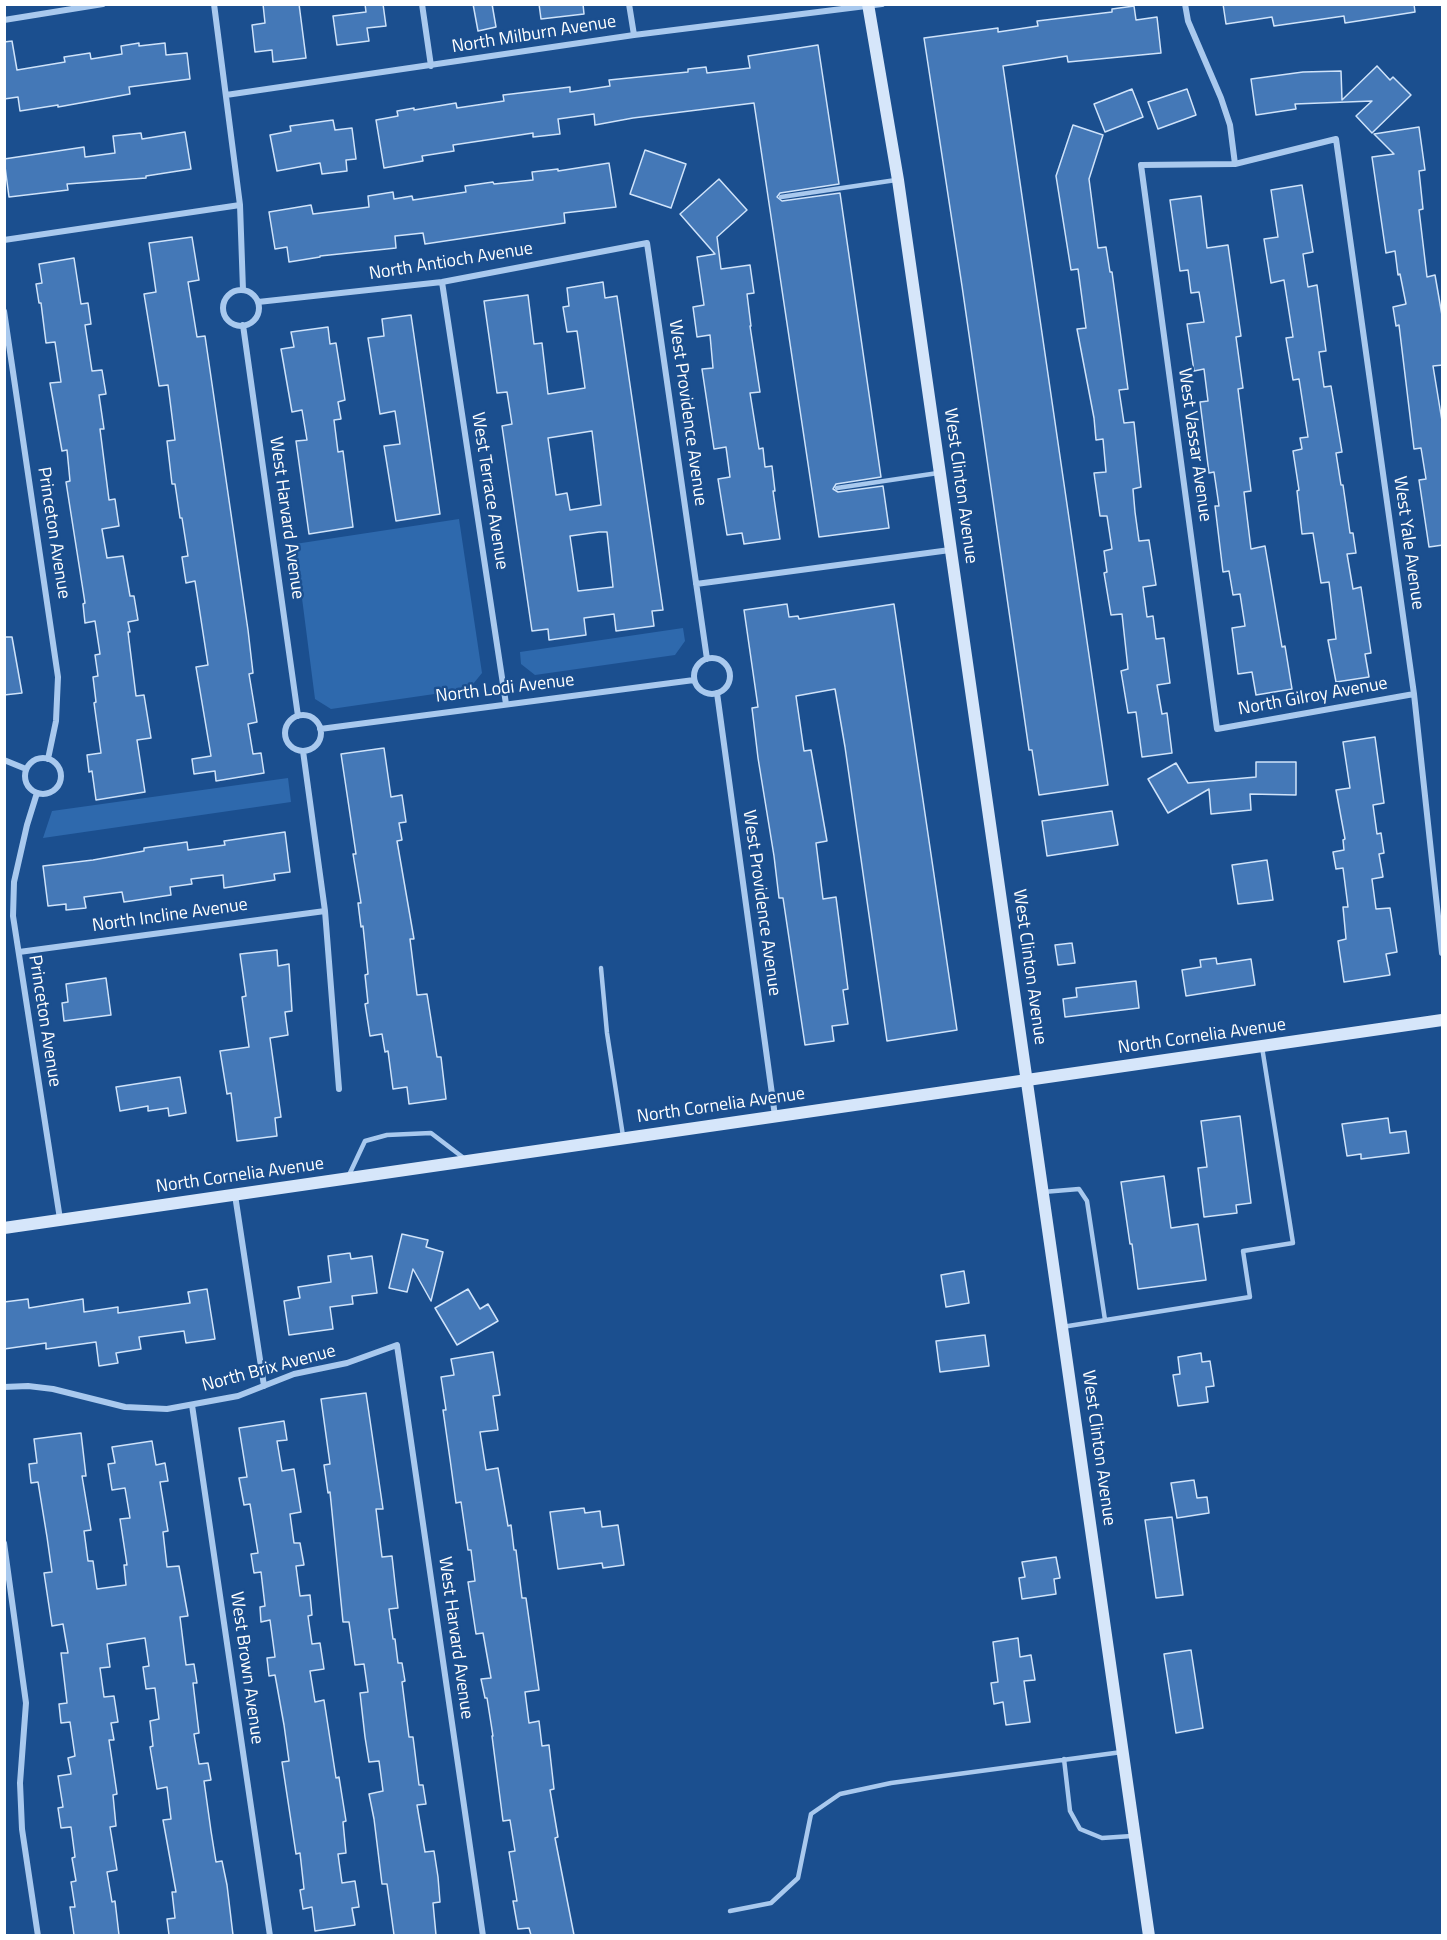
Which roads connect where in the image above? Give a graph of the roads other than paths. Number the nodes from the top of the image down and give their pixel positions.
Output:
1 (103, 4) edge
2 (214, 4) edge
3 (422, 4) edge
4 (630, 4) edge
5 (882, 4) edge
6 (1185, 4) edge
7 (868, 5) edge
8 (4, 20) edge
9 (634, 35) junction
10 (431, 66) junction
11 (226, 95) junction
12 (1235, 164) junction
13 (898, 180) junction
14 (782, 197) dead end
15 (240, 205) junction
16 (4, 240) edge
17 (647, 243) joint
18 (442, 282) junction
19 (243, 290) junction
20 (258, 302) junction
21 (4, 311) edge
22 (243, 325) junction
23 (940, 472) junction
24 (837, 488) dead end
25 (951, 550) junction
26 (696, 584) junction
27 (707, 659) junction
28 (694, 680) junction
29 (717, 693) junction
30 (1414, 694) junction
31 (506, 704) junction
32 (298, 716) junction
33 (320, 729) junction
34 (1217, 729) joint
35 (303, 751) junction
36 (48, 759) junction
37 (4, 760) edge
38 (26, 769) junction
39 (38, 793) junction
40 (325, 911) junction
41 (19, 952) junction
42 (1443, 953) edge
43 (601, 968) dead end
44 (1443, 1020) edge
45 (1262, 1046) junction
46 (1026, 1080) junction
47 (339, 1089) dead end
48 (775, 1117) junction
49 (624, 1139) junction
50 (467, 1161) junction
51 (348, 1178) junction
52 (1042, 1192) junction
53 (234, 1195) junction
54 (60, 1220) junction
55 (4, 1228) edge
56 (1105, 1320) junction
57 (1062, 1327) junction
58 (397, 1345) joint
59 (264, 1386) junction
60 (4, 1387) edge
61 (192, 1405) junction
62 (4, 1543) edge
63 (1123, 1752) junction
64 (1064, 1759) junction
65 (1135, 1836) junction
66 (730, 1911) dead end
67 (38, 1935) edge
68 (270, 1935) edge
69 (483, 1935) edge
70 (1149, 1935) edge

1 - 8 street
2 - 11 street
3 - 10 street
4 - 9 street
5 - 7 street, North Milburn Avenue
6 - 12 street
7 - 9 street, North Milburn Avenue
7 - 13 main road, West Clinton Avenue
9 - 10 street, North Milburn Avenue
10 - 11 street, North Milburn Avenue
11 - 15 street
12 - 30 street, West Yale Avenue
12 - 34 street, West Vassar Avenue
13 - 14 lane
13 - 23 main road, West Clinton Avenue
15 - 16 street
15 - 19 street
17 - 18 street, North Antioch Avenue
17 - 26 street, West Providence Avenue
18 - 20 street, North Antioch Avenue
18 - 31 street, West Terrace Avenue
19 - 20 street
19 - 22 street
20 - 22 street
21 - 36 street, Princeton Avenue
22 - 32 street, West Harvard Avenue
23 - 24 lane
23 - 25 main road, West Clinton Avenue
25 - 26 street
25 - 46 main road, West Clinton Avenue
26 - 27 street, West Providence Avenue
27 - 28 street
27 - 29 street
28 - 29 street
28 - 31 street, North Lodi Avenue
29 - 48 street, West Providence Avenue
30 - 34 street, North Gilroy Avenue
30 - 42 street, West Yale Avenue
31 - 33 street, North Lodi Avenue
32 - 33 street
32 - 35 street
33 - 35 street
35 - 40 street
36 - 38 street
36 - 39 street
37 - 38 street
38 - 39 street
39 - 41 street, Princeton Avenue
40 - 41 street, North Incline Avenue
40 - 47 street
41 - 54 street, Princeton Avenue
43 - 49 lane
44 - 45 main road, North Cornelia Avenue
45 - 46 main road, North Cornelia Avenue
45 - 56 lane
46 - 48 main road, North Cornelia Avenue
46 - 52 main road, West Clinton Avenue
48 - 49 main road, North Cornelia Avenue
49 - 50 main road, North Cornelia Avenue
50 - 51 main road, North Cornelia Avenue
50 - 51 lane
51 - 53 main road, North Cornelia Avenue
52 - 56 lane
52 - 57 main road, West Clinton Avenue
53 - 54 main road, North Cornelia Avenue
53 - 59 street
54 - 55 main road, North Cornelia Avenue
56 - 57 lane
57 - 63 main road, West Clinton Avenue
58 - 59 street, North Brix Avenue
58 - 69 street, West Harvard Avenue
59 - 61 street, North Brix Avenue
60 - 61 street, North Brix Avenue
61 - 68 street, West Brown Avenue
62 - 67 street
63 - 64 lane
63 - 65 main road, West Clinton Avenue
64 - 65 lane
64 - 66 lane
65 - 70 main road, West Clinton Avenue

